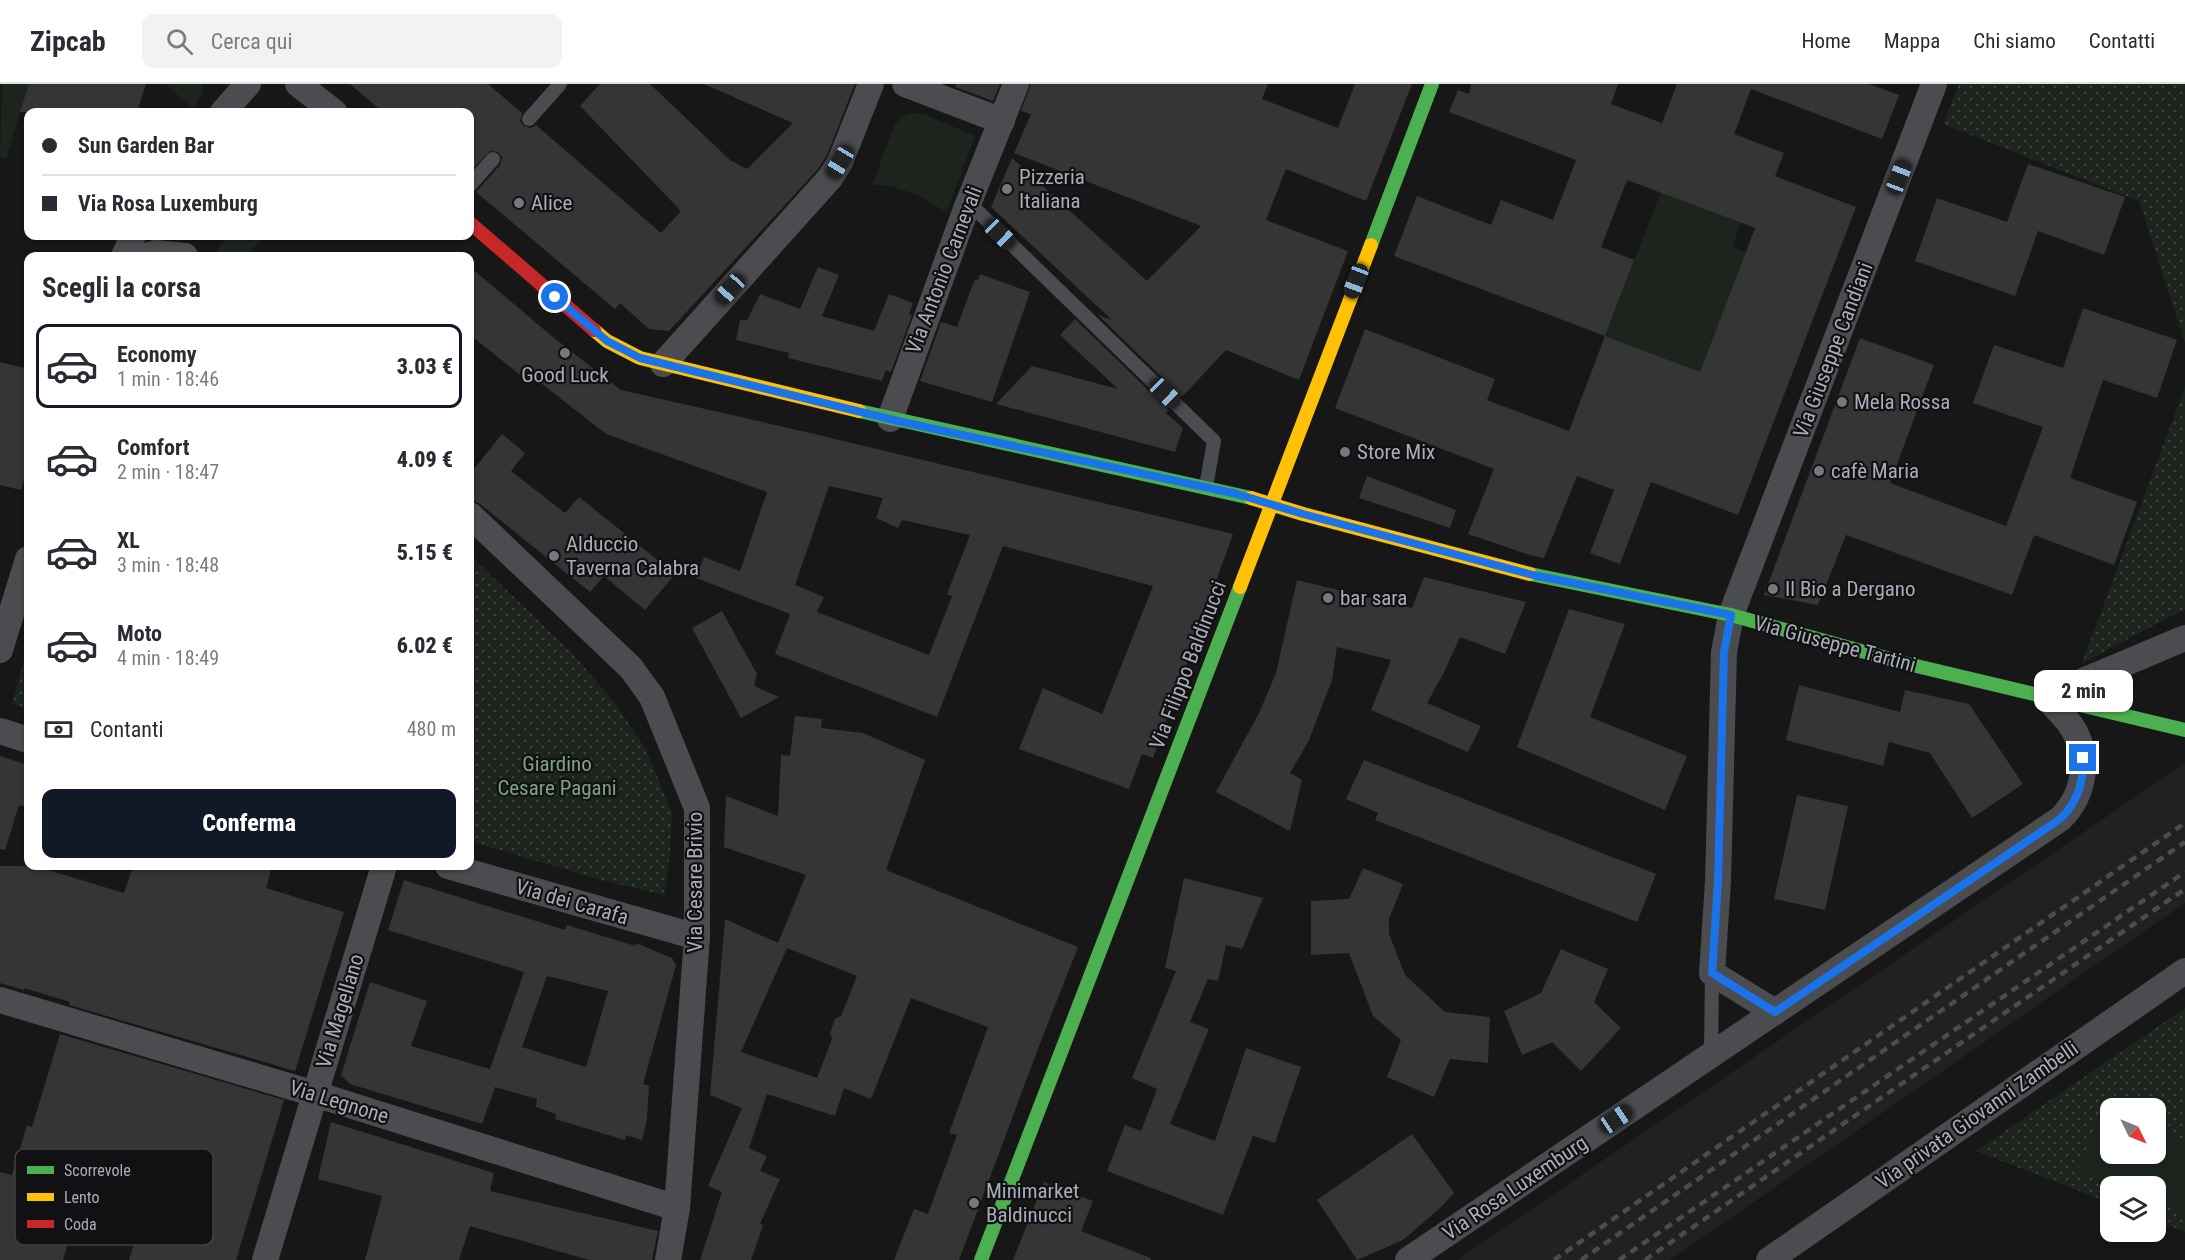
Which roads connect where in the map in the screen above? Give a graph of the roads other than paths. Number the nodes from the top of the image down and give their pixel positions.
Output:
1 (248, 84) edge
2 (560, 84) edge
3 (871, 84) edge
4 (905, 84) edge
5 (1016, 84) edge
6 (1432, 84) edge
7 (1934, 84) edge
8 (306, 90) edge
9 (227, 108) edge
10 (329, 108) edge
11 (529, 119) dead end
12 (1002, 122) junction
13 (494, 159) dead end
14 (474, 181) edge
15 (969, 203) junction
16 (474, 226) edge
17 (663, 364) junction
18 (890, 419) junction
19 (1206, 487) junction
20 (1270, 504) junction
21 (474, 519) edge
22 (24, 572) edge
23 (1731, 615) junction
24 (2185, 638) edge
25 (0, 650) edge
26 (2048, 699) junction
27 (2185, 730) edge
28 (0, 731) edge
29 (24, 739) edge
30 (383, 870) edge
31 (462, 870) edge
32 (697, 937) junction
33 (2185, 971) edge
34 (1712, 973) junction
35 (0, 1000) edge
36 (1775, 1012) junction
37 (1711, 1055) junction
38 (315, 1094) junction
39 (677, 1208) junction
40 (265, 1260) edge
41 (668, 1260) edge
42 (981, 1260) edge
43 (1408, 1260) edge
44 (1769, 1260) edge

1 - 9 street
2 - 11 lane
3 - 17 street
4 - 12 street
5 - 12 street, Via Antonio Carnevali
6 - 20 street, Via Filippo Baldinucci
7 - 23 street, Via Giuseppe Candiani
8 - 10 street
12 - 15 street, Via Antonio Carnevali
13 - 14 lane
15 - 18 street, Via Antonio Carnevali
15 - 19 lane
16 - 17 street, Via Giuseppe Tartini
17 - 18 street, Via Giuseppe Tartini
18 - 19 street, Via Giuseppe Tartini
19 - 20 street, Via Giuseppe Tartini
20 - 23 street, Via Giuseppe Tartini
20 - 42 street, Via Filippo Baldinucci
21 - 32 street, Via Cesare Brivio
22 - 25 street
23 - 26 street, Via Giuseppe Tartini
23 - 34 street, Via Giuseppe Candiani
24 - 26 street
26 - 27 street, Via Giuseppe Tartini
26 - 36 street, Via Rosa Luxemburg
28 - 29 street
30 - 38 street, Via Magellano
31 - 32 street, Via dei Carafa
32 - 39 street, Via Cesare Brivio
33 - 44 street, Via privata Giovanni Zambelli
34 - 36 street
34 - 37 lane
35 - 38 street, Via Legnone
36 - 37 street, Via Rosa Luxemburg
37 - 43 street, Via Rosa Luxemburg
38 - 39 street, Via Legnone
38 - 40 street, Via Magellano
39 - 41 street, Via Cesare Brivio

